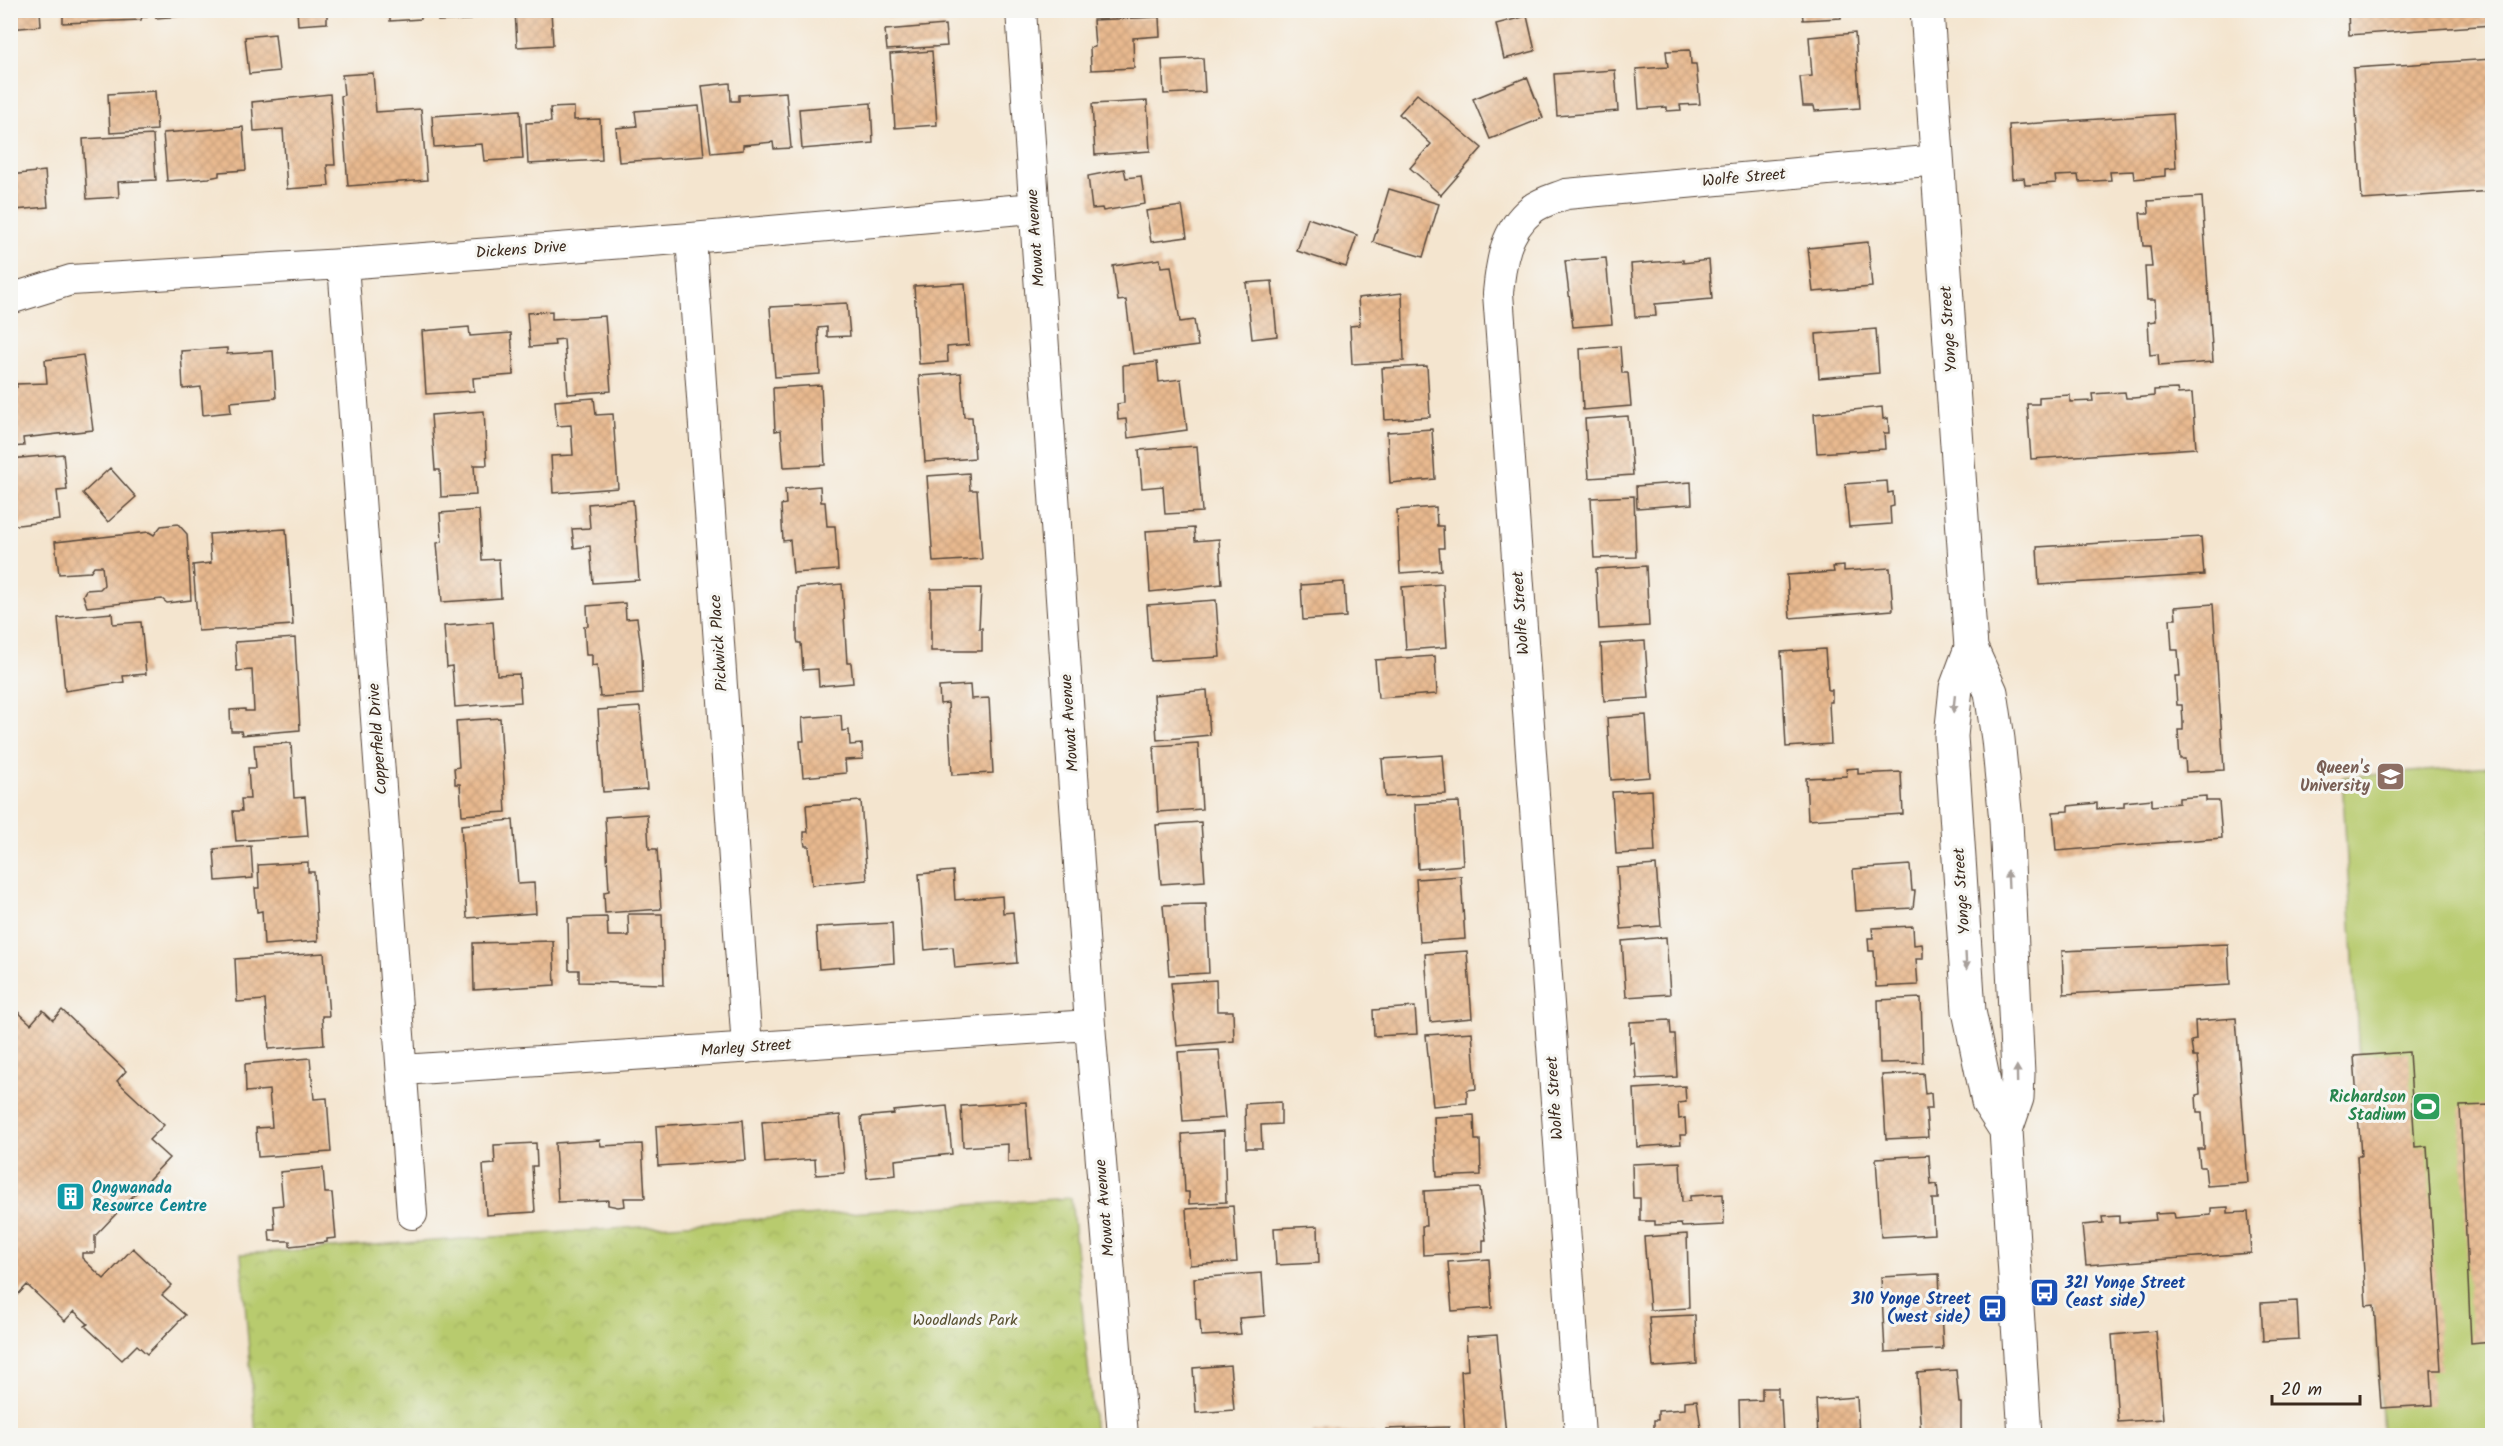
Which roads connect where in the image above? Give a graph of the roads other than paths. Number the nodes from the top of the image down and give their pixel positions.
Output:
1 (1021, 10) edge
2 (1927, 10) edge
3 (1938, 160) junction
4 (1034, 208) junction
5 (691, 238) junction
6 (343, 264) junction
7 (10, 298) edge
8 (1971, 648) junction
9 (1090, 1025) junction
10 (747, 1048) junction
11 (402, 1070) junction
12 (2006, 1130) junction
13 (412, 1214) dead end
14 (1123, 1436) edge
15 (1580, 1436) edge
16 (2025, 1436) edge

1 - 4 street, Mowat Avenue
2 - 3 street, Yonge Street
3 - 8 street, Yonge Street
3 - 15 street, Wolfe Street
4 - 5 street, Dickens Drive
4 - 9 street, Mowat Avenue
5 - 6 street, Dickens Drive
5 - 10 street, Pickwick Place
6 - 7 street, Dickens Drive
6 - 11 street, Copperfield Drive
12 -> 8 street, Yonge Street
8 -> 12 street, Yonge Street
9 - 10 street, Marley Street
9 - 14 street, Mowat Avenue
10 - 11 street, Marley Street
11 - 13 street, Copperfield Drive
12 - 16 street, Yonge Street

